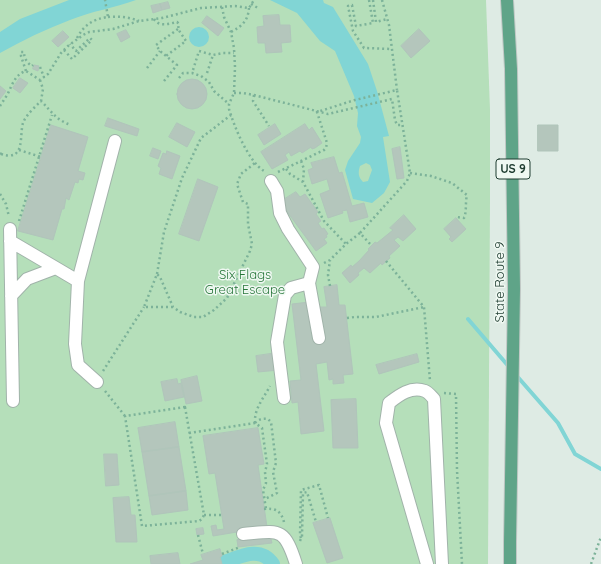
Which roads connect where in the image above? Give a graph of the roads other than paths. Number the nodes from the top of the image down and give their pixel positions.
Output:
1 (507, 0) edge
2 (115, 141) dead end
3 (271, 178) road end
4 (56, 268) junction
5 (78, 281) junction
6 (309, 283) junction
7 (11, 296) junction
8 (319, 338) dead end
9 (97, 382) road end
10 (284, 398) dead end
11 (13, 401) dead end
12 (243, 534) dead end
13 (296, 564) edge
14 (427, 564) edge
15 (442, 564) edge
16 (510, 564) edge

1 - 16 main road, State Route 9 / US 9
2 - 5 lane
3 - 6 lane
4 - 5 lane
4 - 7 lane
4 - 7 lane
5 - 9 lane
6 - 8 lane
6 - 10 lane
7 - 11 lane
12 - 13 lane
14 - 15 lane

